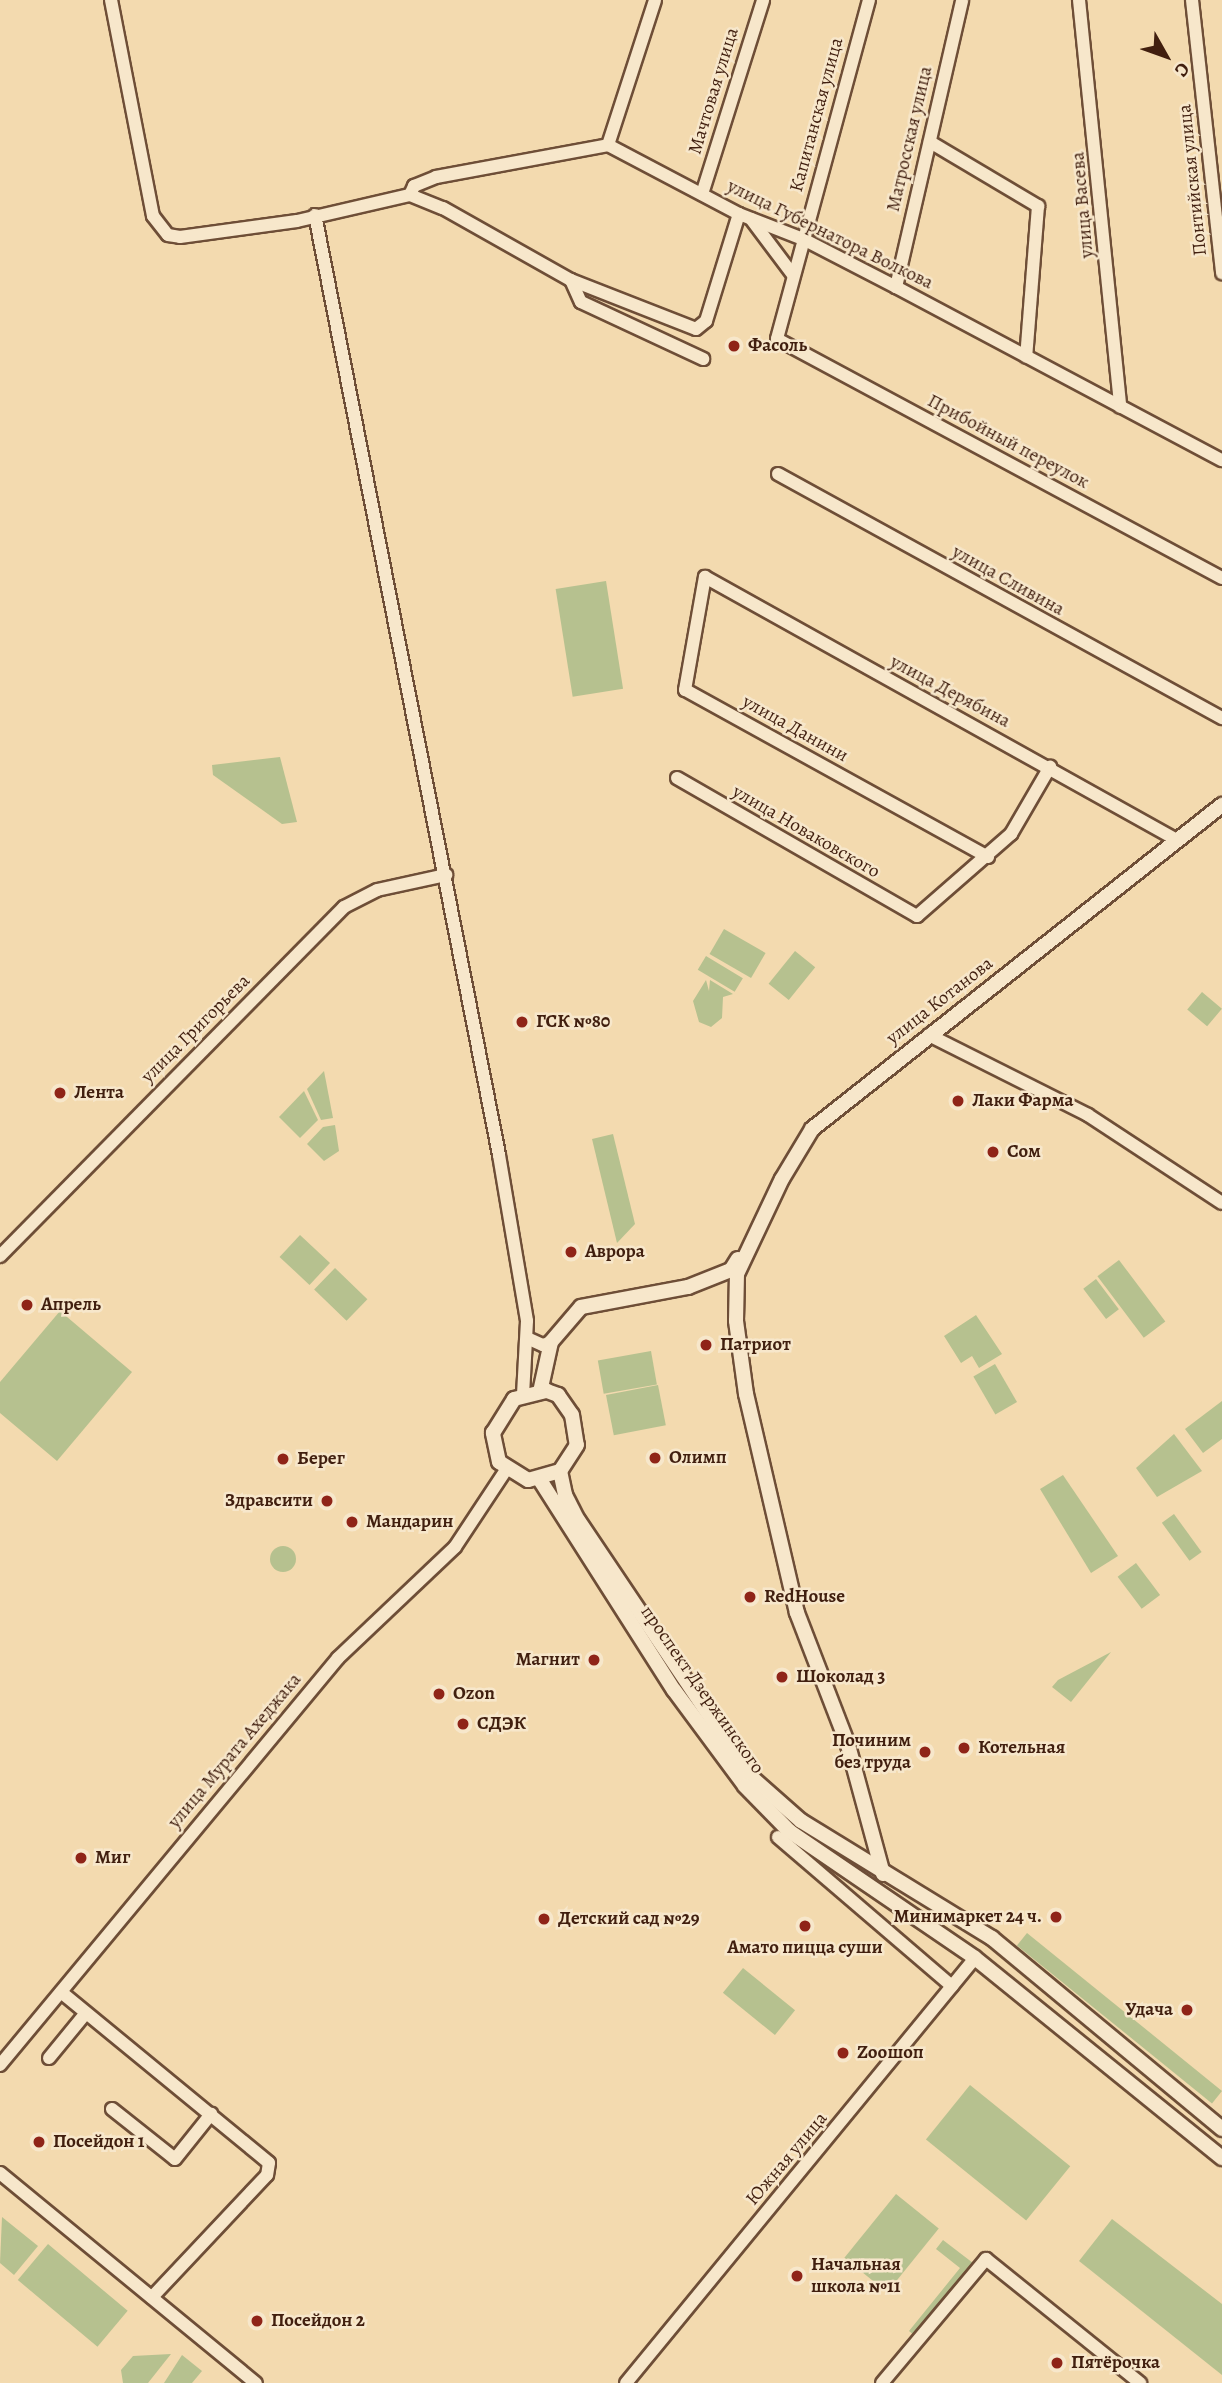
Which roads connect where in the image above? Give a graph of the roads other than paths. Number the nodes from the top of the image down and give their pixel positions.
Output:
1 (111, 0) edge
2 (655, 0) edge
3 (763, 0) edge
4 (869, 0) edge
5 (962, 0) edge
6 (1079, 0) edge
7 (1192, 0) edge
8 (930, 142) junction
9 (608, 145) junction
10 (702, 194) junction
11 (408, 195) junction
12 (315, 215) junction
13 (745, 216) junction
14 (803, 239) junction
15 (1222, 273) edge
16 (793, 275) junction
17 (570, 280) junction
18 (896, 286) junction
19 (777, 339) joint
20 (1026, 357) junction
21 (703, 359) dead end
22 (1120, 407) junction
23 (1222, 460) edge
24 (778, 474) dead end
25 (705, 577) joint
26 (1222, 578) edge
27 (1222, 718) edge
28 (1050, 768) junction
29 (677, 778) dead end
30 (1222, 805) edge
31 (1177, 840) junction
32 (988, 857) junction
33 (446, 876) junction
34 (929, 1035) junction
35 (782, 1179) junction
36 (1222, 1203) edge
37 (0, 1256) edge
38 (737, 1274) junction
39 (722, 1284) junction
40 (734, 1299) junction
41 (527, 1338) junction
42 (551, 1342) junction
43 (540, 1392) junction
44 (523, 1395) junction
45 (558, 1395) junction
46 (506, 1470) junction
47 (560, 1471) junction
48 (540, 1480) junction
49 (778, 1837) dead end
50 (875, 1847) junction
51 (866, 1863) junction
52 (883, 1874) junction
53 (992, 1938) junction
54 (975, 1958) junction
55 (952, 1986) junction
56 (61, 1992) junction
57 (86, 2013) junction
58 (49, 2057) dead end
59 (0, 2065) edge
60 (112, 2109) dead end
61 (211, 2114) junction
62 (1222, 2129) edge
63 (1222, 2158) edge
64 (0, 2173) edge
65 (152, 2297) junction
66 (256, 2383) edge
67 (626, 2383) edge
68 (882, 2383) edge
69 (1140, 2383) edge

1 - 12 street
2 - 9 street
3 - 10 street, Мачтовая улица
4 - 14 street, Капитанская улица
5 - 8 street, Матросская улица
6 - 22 street, улица Васева
7 - 15 street, Понтийская улица
8 - 18 street, Матросская улица
8 - 20 street
9 - 10 street, улица Губернатора Волкова
9 - 11 street
10 - 13 street, улица Губернатора Волкова
11 - 12 street
11 - 17 street
12 - 33 street
13 - 14 street, улица Губернатора Волкова
13 - 16 street
13 - 17 street
14 - 16 street, Капитанская улица
14 - 18 street, улица Губернатора Волкова
16 - 19 street, Капитанская улица
17 - 21 street
18 - 20 street, улица Губернатора Волкова
19 - 26 street, Прибойный переулок
20 - 22 street, улица Губернатора Волкова
22 - 23 street, улица Губернатора Волкова
24 - 27 street, улица Сливина
25 - 28 street, улица Дерябина
25 - 32 street, улица Данини
28 - 31 street, улица Дерябина
28 - 32 street
29 - 32 street, улица Новаковского
30 - 31 street, улица Котанова
31 - 34 street, улица Котанова
33 - 37 street, улица Григорьева
33 - 41 street
34 - 35 street, улица Котанова
34 - 36 street
35 - 38 street, улица Котанова
35 - 42 street
38 - 39 street
38 - 40 street
39 - 40 street
39 - 45 street
40 - 50 street
41 - 42 street
41 - 44 street
42 - 43 street
43 - 44 street
43 - 45 street
44 - 46 street
45 - 47 street
46 - 48 street
46 - 56 street, улица Мурата Ахеджака
47 - 48 street
47 - 51 street, проспект Дзержинского
48 - 54 street, проспект Дзержинского
49 - 55 street
50 - 51 street
50 - 52 street
51 - 52 street, проспект Дзержинского
52 - 53 street, проспект Дзержинского
53 - 54 street
53 - 62 street, проспект Дзержинского
54 - 55 street, Южная улица
54 - 63 street, проспект Дзержинского
55 - 67 street, Южная улица
56 - 57 street
56 - 59 street, улица Мурата Ахеджака
57 - 58 street
57 - 61 street
60 - 61 street
61 - 65 street
64 - 65 street
65 - 66 street
68 - 69 street

